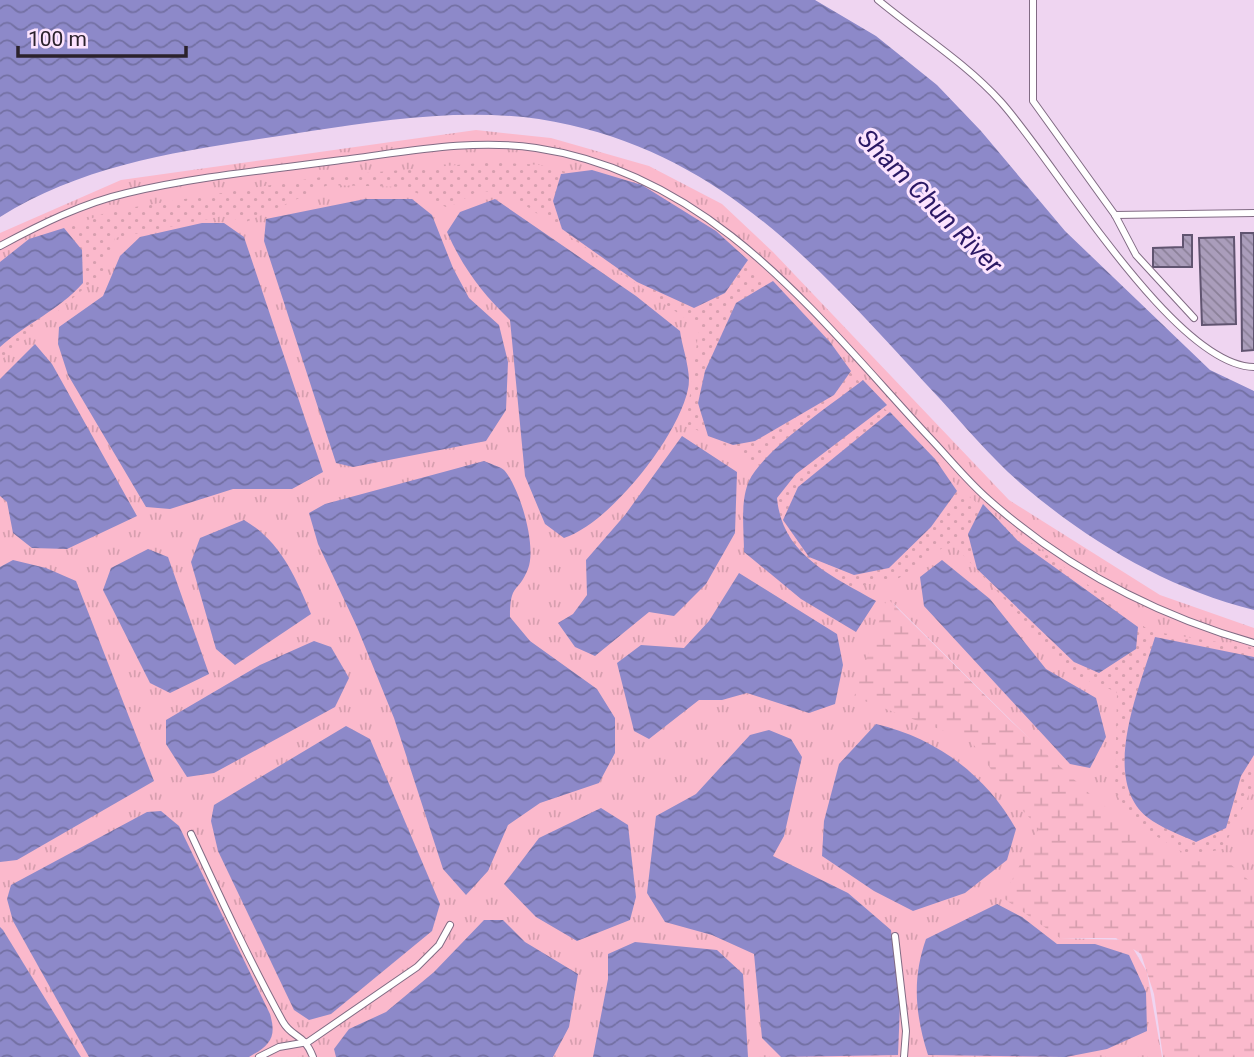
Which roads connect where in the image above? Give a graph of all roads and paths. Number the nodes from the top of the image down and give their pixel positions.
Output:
1 (878, 0) edge
2 (1033, 0) edge
3 (1254, 213) edge
4 (1115, 215) junction
5 (0, 246) edge
6 (1194, 318) dead end
7 (1254, 367) edge
8 (1254, 643) edge
9 (191, 834) dead end
10 (450, 925) dead end
11 (895, 936) dead end
12 (308, 1042) junction
13 (259, 1057) edge
14 (313, 1057) edge
15 (904, 1057) edge

1 - 7 lane
2 - 4 lane
3 - 4 lane
4 - 6 lane
5 - 8 lane
9 - 12 lane
10 - 12 lane
11 - 15 lane
12 - 13 lane
12 - 14 lane

